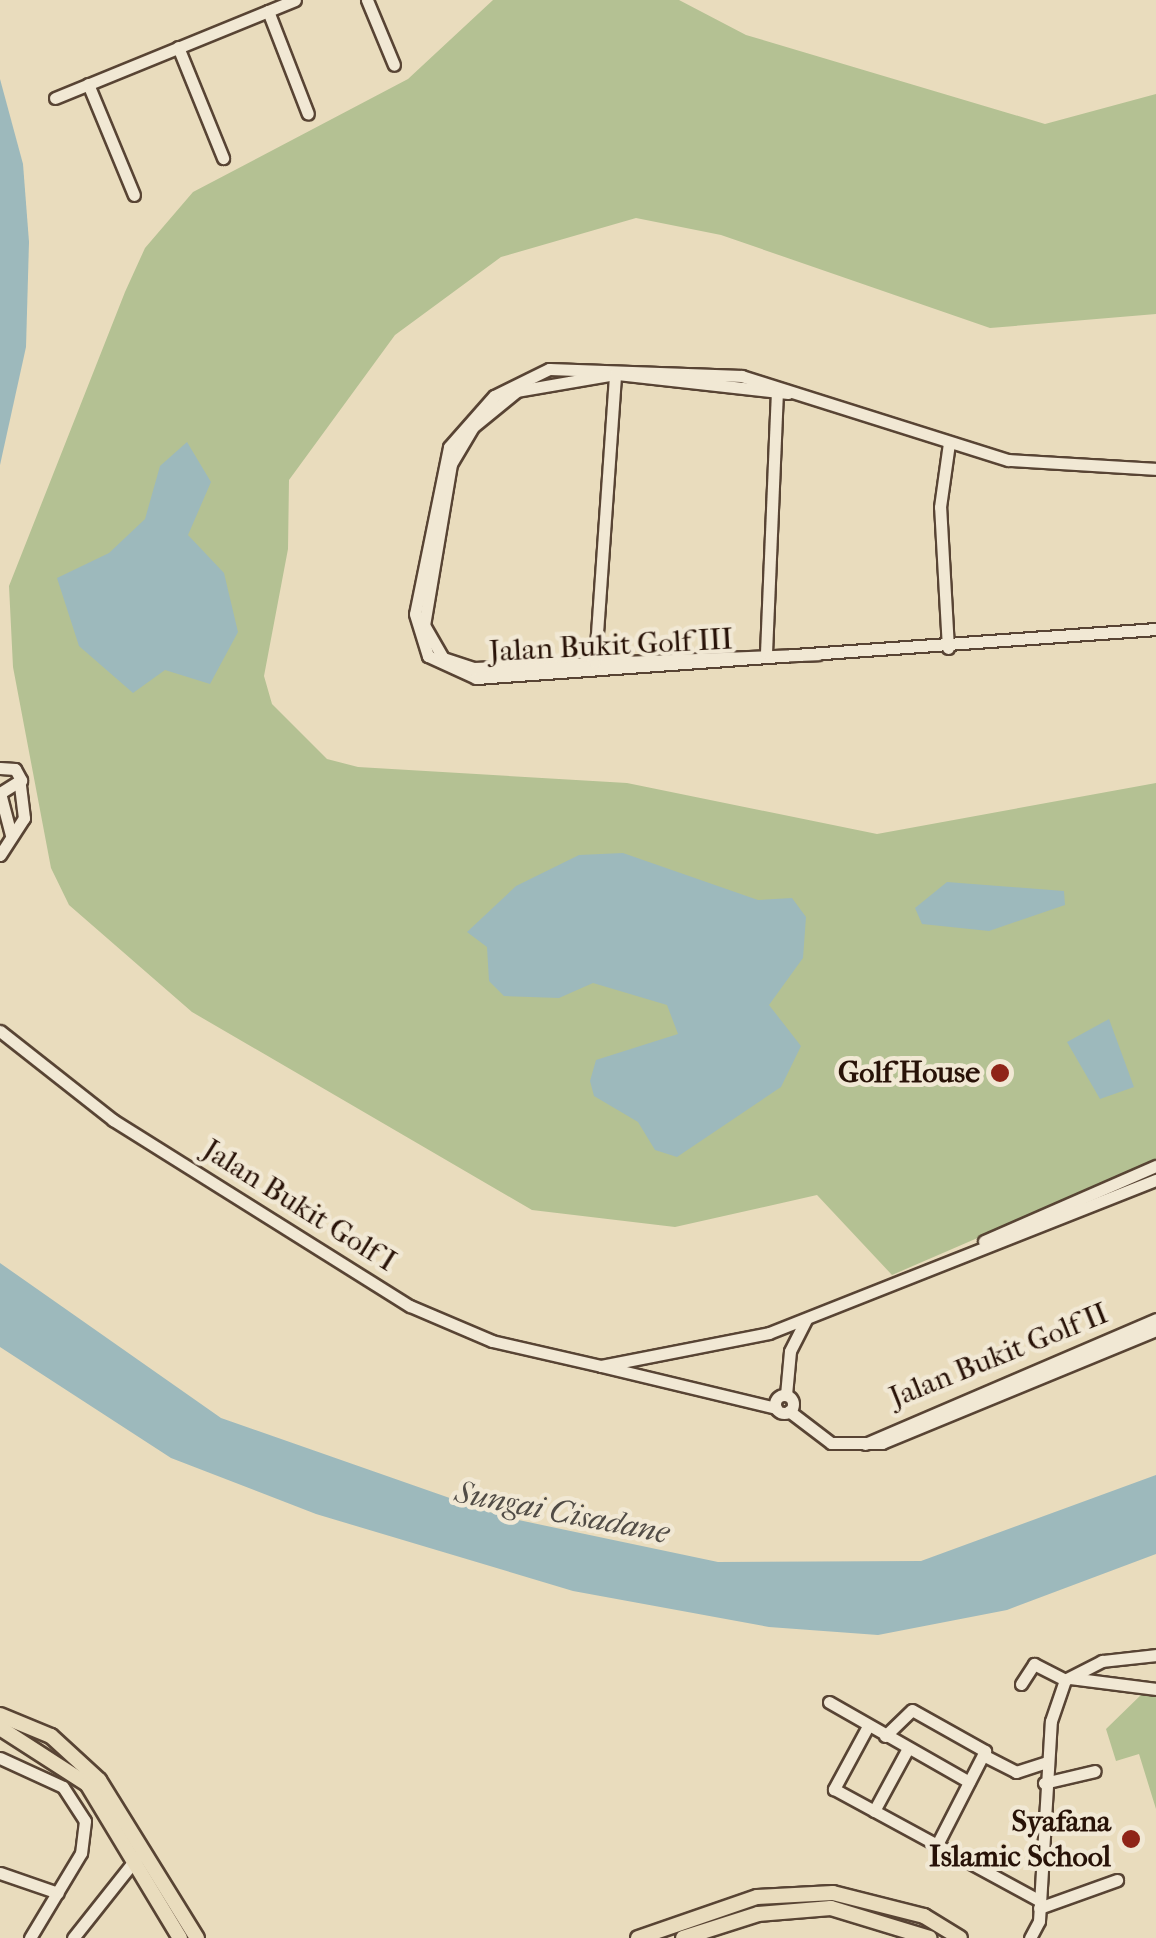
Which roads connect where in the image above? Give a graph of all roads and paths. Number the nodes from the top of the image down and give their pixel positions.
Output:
1 (295, 0) edge
2 (367, 0) edge
3 (268, 11) junction
4 (178, 47) junction
5 (394, 65) dead end
6 (88, 84) junction
7 (55, 98) dead end
8 (308, 114) dead end
9 (223, 158) dead end
10 (134, 196) dead end
11 (614, 374) junction
12 (778, 391) junction
13 (818, 394) junction
14 (949, 443) junction
15 (1156, 469) edge
16 (1156, 629) edge
17 (948, 648) junction
18 (766, 654) junction
19 (822, 655) junction
20 (595, 662) junction
21 (0, 768) edge
22 (20, 785) junction
23 (0, 793) edge
24 (11, 836) junction
25 (0, 855) edge
26 (0, 1031) edge
27 (1156, 1166) edge
28 (1156, 1180) edge
29 (984, 1241) junction
30 (1156, 1319) edge
31 (806, 1320) junction
32 (1156, 1330) edge
33 (769, 1333) junction
34 (790, 1351) junction
35 (658, 1360) junction
36 (601, 1366) junction
37 (661, 1383) junction
38 (782, 1410) junction
39 (865, 1444) junction
40 (1156, 1655) edge
41 (1024, 1676) dead end
42 (1066, 1681) junction
43 (1156, 1689) edge
44 (829, 1702) dead end
45 (0, 1715) edge
46 (868, 1726) junction
47 (0, 1728) edge
48 (885, 1736) junction
49 (907, 1750) junction
50 (985, 1756) junction
51 (0, 1758) edge
52 (1046, 1762) junction
53 (1095, 1770) dead end
54 (969, 1782) junction
55 (1044, 1782) junction
56 (874, 1811) junction
57 (937, 1844) junction
58 (136, 1858) junction
59 (0, 1872) edge
60 (1116, 1880) dead end
61 (58, 1892) junction
62 (1038, 1903) junction
63 (78, 1936) edge
64 (30, 1938) edge
65 (180, 1938) edge
66 (197, 1938) edge
67 (638, 1938) edge
68 (683, 1938) edge
69 (930, 1938) edge
70 (960, 1938) edge
71 (1030, 1938) edge

1 - 3 street
2 - 5 street
3 - 4 street
3 - 8 street
4 - 6 street
4 - 9 street
6 - 7 street
6 - 10 street
11 - 12 street, Jalan Bukit Golf III
11 - 20 street
11 - 20 street, Jalan Bukit Golf III
12 - 13 street, Jalan Bukit Golf III
12 - 18 street
13 - 14 street, Jalan Bukit Golf III
13 - 19 street, Jalan Bukit Golf III
14 - 15 street, Jalan Bukit Golf III
14 - 17 street
16 - 17 street, Jalan Bukit Golf III
17 - 19 street, Jalan Bukit Golf III
18 - 19 street, Jalan Bukit Golf III
18 - 20 street, Jalan Bukit Golf III
21 - 22 street
22 - 23 street
22 - 24 street
23 - 24 street
24 - 25 street
26 - 36 street, Jalan Bukit Golf I
27 - 29 street, Jalan Bukit Golf I
28 - 29 street, Jalan Bukit Golf I
29 - 31 street, Jalan Bukit Golf I
30 - 39 street, Jalan Bukit Golf II
31 - 33 street, Jalan Bukit Golf I
31 - 34 street
32 - 39 street, Jalan Bukit Golf II
33 - 34 street
33 - 35 street, Jalan Bukit Golf I
34 - 38 street
35 - 36 street, Jalan Bukit Golf I
35 - 37 street
36 - 37 street, Jalan Bukit Golf I
37 - 38 street, Jalan Bukit Golf I
38 - 39 street, Jalan Bukit Golf II
40 - 42 street
41 - 42 street
42 - 43 street
42 - 52 street
44 - 46 street
45 - 58 main road
46 - 48 street
46 - 56 street
47 - 58 main road
48 - 49 street
48 - 50 street
49 - 54 street
49 - 56 street
50 - 52 street
50 - 54 street
51 - 61 street
52 - 55 street
53 - 55 street
54 - 57 street
55 - 62 street
56 - 57 street
57 - 62 street
58 - 63 street
58 - 65 main road
58 - 66 main road
59 - 61 street
60 - 62 street
61 - 64 street
62 - 71 street
67 - 70 main road
68 - 69 main road

